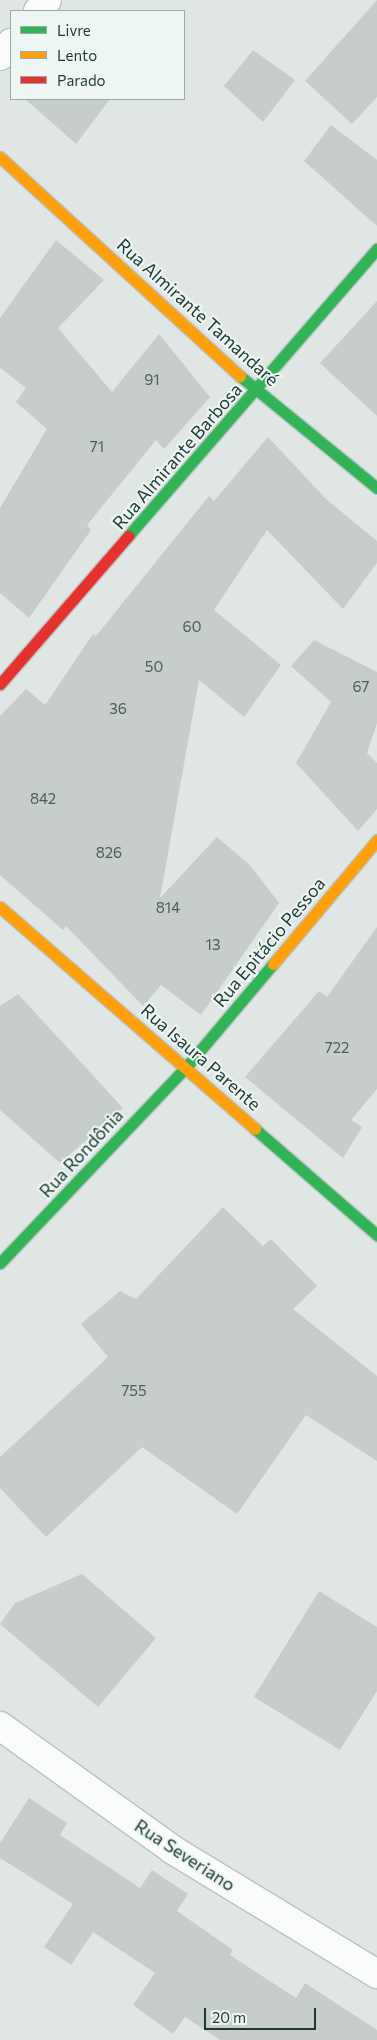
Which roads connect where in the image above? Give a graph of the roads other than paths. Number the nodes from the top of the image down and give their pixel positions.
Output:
1 (47, 0) edge
2 (39, 10) edge
3 (10, 44) edge
4 (0, 56) edge
5 (0, 157) edge
6 (377, 249) edge
7 (257, 391) junction
8 (377, 488) edge
9 (0, 684) edge
10 (377, 840) edge
11 (0, 907) edge
12 (187, 1066) junction
13 (377, 1235) edge
14 (0, 1263) edge
15 (0, 1726) edge
16 (377, 1974) edge

1 - 2 street
3 - 4 street
5 - 7 street, Rua Almirante Tamandaré
6 - 7 street, Rua Almirante Barbosa
7 - 8 street, Rua Almirante Tamandaré
7 - 9 street, Rua Almirante Barbosa
10 - 12 street, Rua Epitácio Pessoa
11 - 12 street, Rua Isaura Parente
12 - 13 street, Rua Isaura Parente
12 - 14 street, Rua Rondônia
15 - 16 street, Rua Severiano

